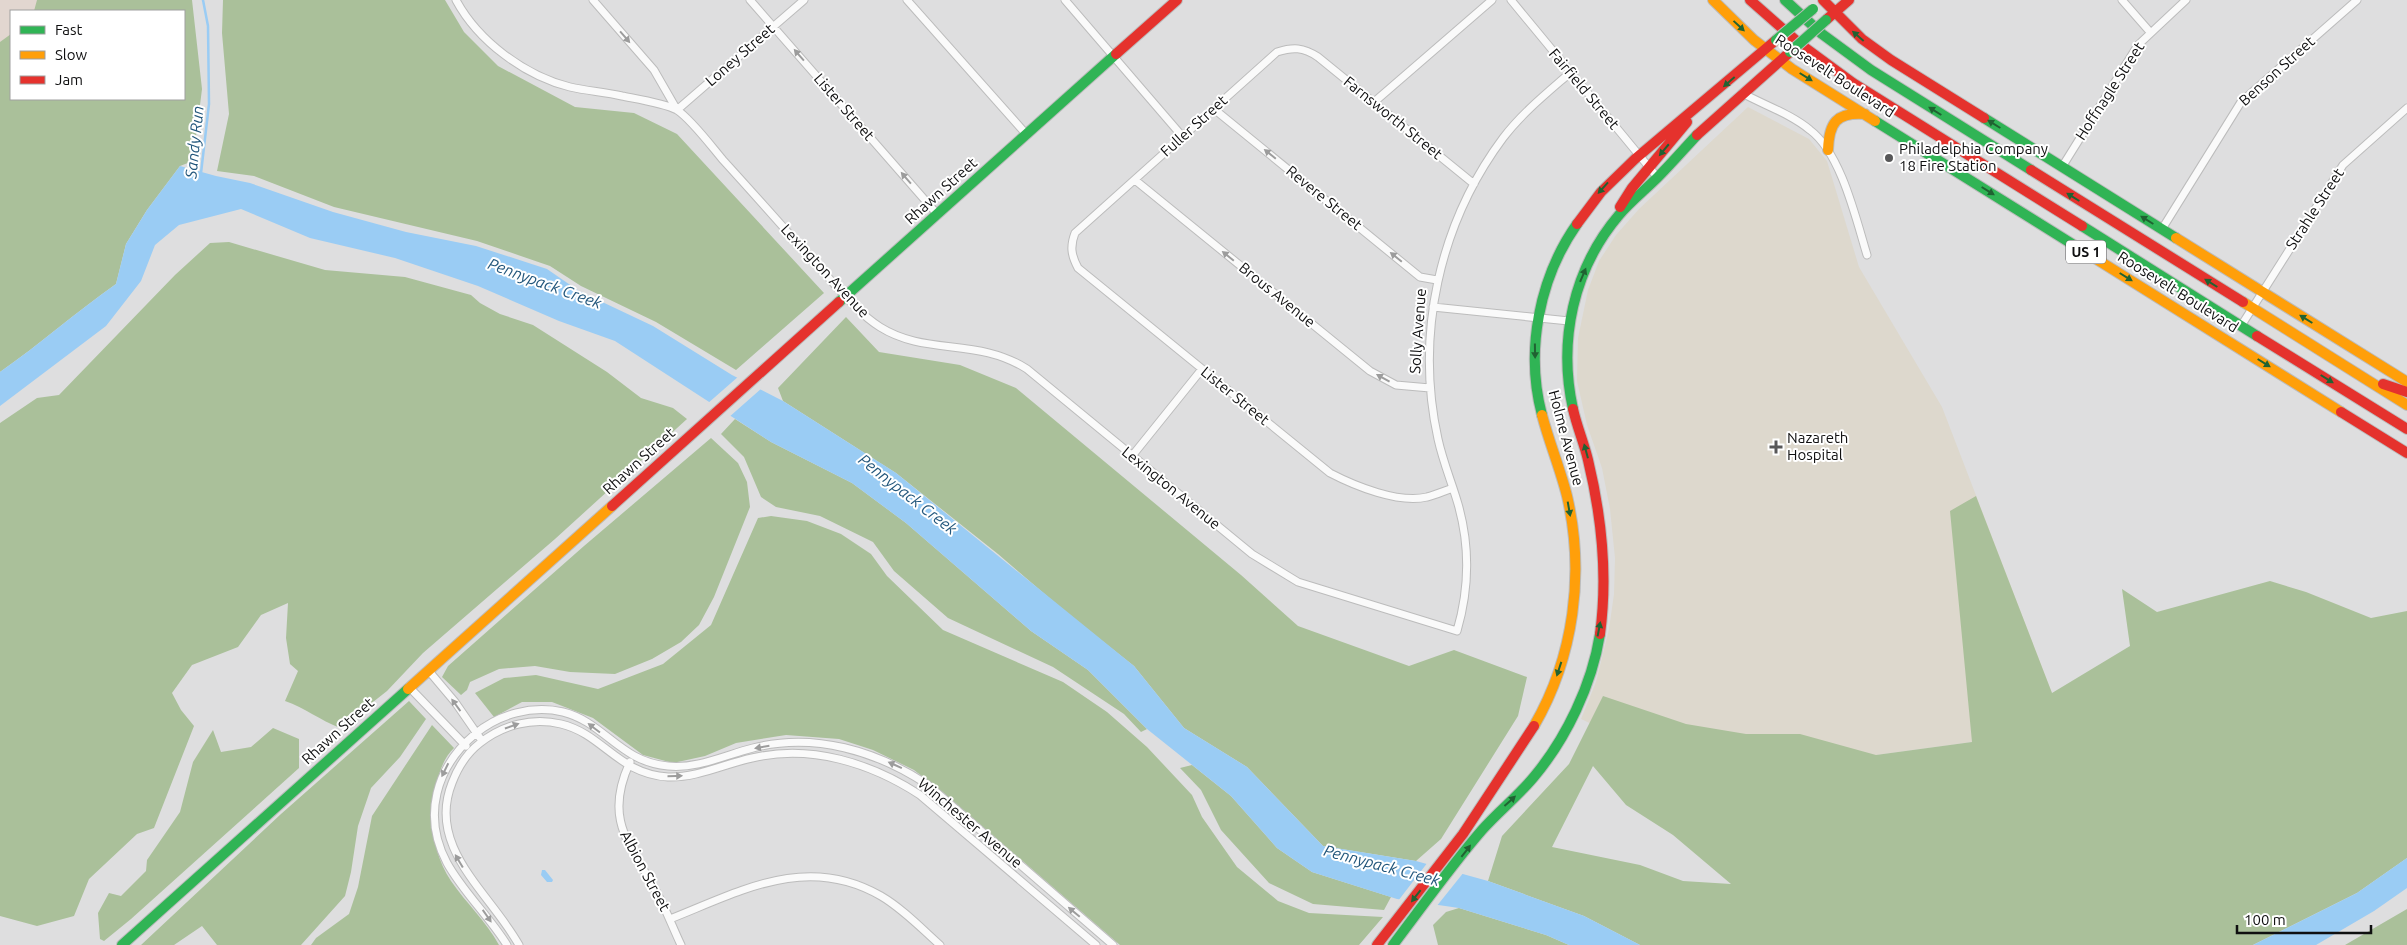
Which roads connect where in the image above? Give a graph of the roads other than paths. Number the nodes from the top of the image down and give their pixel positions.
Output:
1 (456, 0) edge
2 (593, 0) edge
3 (750, 0) edge
4 (804, 0) edge
5 (907, 0) edge
6 (1065, 0) edge
7 (1177, 0) edge
8 (1492, 0) edge
9 (1511, 0) edge
10 (1713, 0) edge
11 (1750, 0) edge
12 (1785, 0) edge
13 (1823, 0) edge
14 (1849, 0) edge
15 (2122, 0) edge
16 (2186, 0) edge
17 (2357, 0) edge
18 (1830, 16) junction
19 (774, 26) junction
20 (2150, 32) junction
21 (1766, 50) junction
22 (1312, 53) joint
23 (1115, 56) junction
24 (1780, 60) junction
25 (1571, 72) junction
26 (1742, 94) junction
27 (1373, 103) junction
28 (1700, 106) junction
29 (2407, 108) edge
30 (1214, 109) junction
31 (677, 110) junction
32 (1865, 114) junction
33 (1027, 135) junction
34 (1182, 136) junction
35 (1828, 150) junction
36 (1639, 155) junction
37 (1649, 167) junction
38 (2062, 167) junction
39 (1658, 178) junction
40 (1135, 180) junction
41 (1474, 184) junction
42 (938, 215) junction
43 (1084, 225) joint
44 (1610, 227) junction
45 (2162, 229) junction
46 (1867, 255) dead end
47 (1437, 280) junction
48 (2262, 292) junction
49 (845, 296) junction
50 (1433, 307) junction
51 (2252, 308) junction
52 (1538, 318) junction
53 (1569, 321) junction
54 (2241, 326) junction
55 (1202, 369) junction
56 (2361, 377) junction
57 (2407, 382) edge
58 (1430, 388) junction
59 (2407, 392) edge
60 (2407, 405) edge
61 (2407, 429) edge
62 (2407, 453) edge
63 (1132, 456) junction
64 (1453, 488) junction
65 (1457, 631) joint
66 (428, 670) junction
67 (409, 687) junction
68 (476, 733) junction
69 (482, 741) junction
70 (792, 743) junction
71 (464, 744) junction
72 (470, 751) junction
73 (793, 754) junction
74 (633, 757) junction
75 (628, 766) junction
76 (969, 820) junction
77 (962, 830) junction
78 (670, 918) junction
79 (510, 928) junction
80 (500, 934) junction
81 (126, 942) edge
82 (507, 945) edge
83 (520, 945) edge
84 (681, 945) edge
85 (940, 945) edge
86 (1096, 945) edge
87 (1111, 945) edge
88 (1377, 945) edge
89 (1393, 945) edge

1 - 31 street
2 -> 31 street, Lexington Avenue
3 - 19 street, Lister Street
4 - 19 street, Loney Street
5 - 33 street
6 - 23 street
7 - 23 main road, Rhawn Street
8 - 27 street
9 - 25 street, Fairfield Street
10 -> 21 main road, Roosevelt Boulevard / US 1
11 - 54 main road, Roosevelt Boulevard / US 1
51 -> 12 main road, Roosevelt Boulevard / US 1
13 - 18 main road
13 - 21 main road, Holme Avenue, bridge
14 - 18 main road
15 - 20 street
16 - 20 street, Hoffnagle Street
17 - 45 street, Benson Street
18 - 24 main road, Holme Avenue, bridge
38 -> 18 main road
19 - 31 street, Loney Street
42 -> 19 street, Lister Street
20 - 38 street, Hoffnagle Street
21 - 24 main road, Roosevelt Boulevard / US 1
21 -> 28 main road, Holme Avenue
22 - 27 street, Farnsworth Street
22 - 30 street, Fuller Street
23 - 33 main road, Rhawn Street
23 - 34 street
24 - 26 main road, Holme Avenue
24 -> 32 main road, Roosevelt Boulevard / US 1
25 - 36 street, Fairfield Street
25 - 41 street, Solly Avenue
26 - 35 street
26 - 39 main road, Holme Avenue
27 - 41 street, Farnsworth Street
28 - 36 main road, Holme Avenue
28 -> 37 main road
29 - 48 street, Strahle Street
30 - 34 street, Fuller Street
47 -> 30 street, Revere Street
31 - 49 street, Lexington Avenue
32 - 35 main road
32 -> 62 main road, Roosevelt Boulevard / US 1
33 - 42 main road, Rhawn Street
34 - 40 street, Fuller Street
35 - 46 street
36 - 37 street, Fairfield Street
36 -> 52 main road, Holme Avenue
37 - 39 street, Fairfield Street
37 - 44 main road
45 -> 38 main road
39 - 44 main road, Holme Avenue
40 - 43 street, Fuller Street
58 -> 40 street, Brous Avenue
41 - 47 street, Solly Avenue
42 - 49 main road, Rhawn Street
43 - 55 street, Lister Street
53 -> 44 main road, Holme Avenue
45 - 48 main road
47 - 50 street, Solly Avenue
48 - 51 street, Strahle Street
57 -> 48 main road
49 - 63 street, Lexington Avenue
49 - 66 main road, Rhawn Street
50 - 52 street
50 - 58 street, Solly Avenue
51 - 54 street, Strahle Street
51 - 56 main road, Roosevelt Boulevard / US 1
52 - 53 street
52 -> 88 main road, Holme Avenue
89 -> 53 main road, Holme Avenue
54 -> 61 main road, Roosevelt Boulevard / US 1
55 - 63 street
55 - 64 street, Lister Street
56 - 59 main road
56 - 60 main road, Roosevelt Boulevard / US 1
58 - 64 street, Solly Avenue
63 - 65 street, Lexington Avenue
64 - 65 street, Solly Avenue
66 - 67 main road, Rhawn Street
68 -> 66 street
67 - 71 street
67 - 81 main road, Rhawn Street
68 - 69 street
68 - 71 street, Winchester Avenue
74 -> 68 street, Winchester Avenue
69 - 72 street, Winchester Avenue
69 -> 75 street, Winchester Avenue
70 - 73 street
70 -> 74 street, Winchester Avenue
76 -> 70 street, Winchester Avenue
71 - 72 street
71 -> 80 street, Winchester Avenue
79 -> 72 street, Winchester Avenue
75 -> 73 street, Winchester Avenue
73 - 77 street, Winchester Avenue
74 - 75 street, Albion Street
75 - 78 street, Albion Street
76 - 77 street
87 -> 76 street, Winchester Avenue
77 - 86 street, Winchester Avenue
78 - 84 street, Albion Street
78 - 85 street
79 - 80 street
79 - 83 street, Winchester Avenue
80 - 82 street, Winchester Avenue

